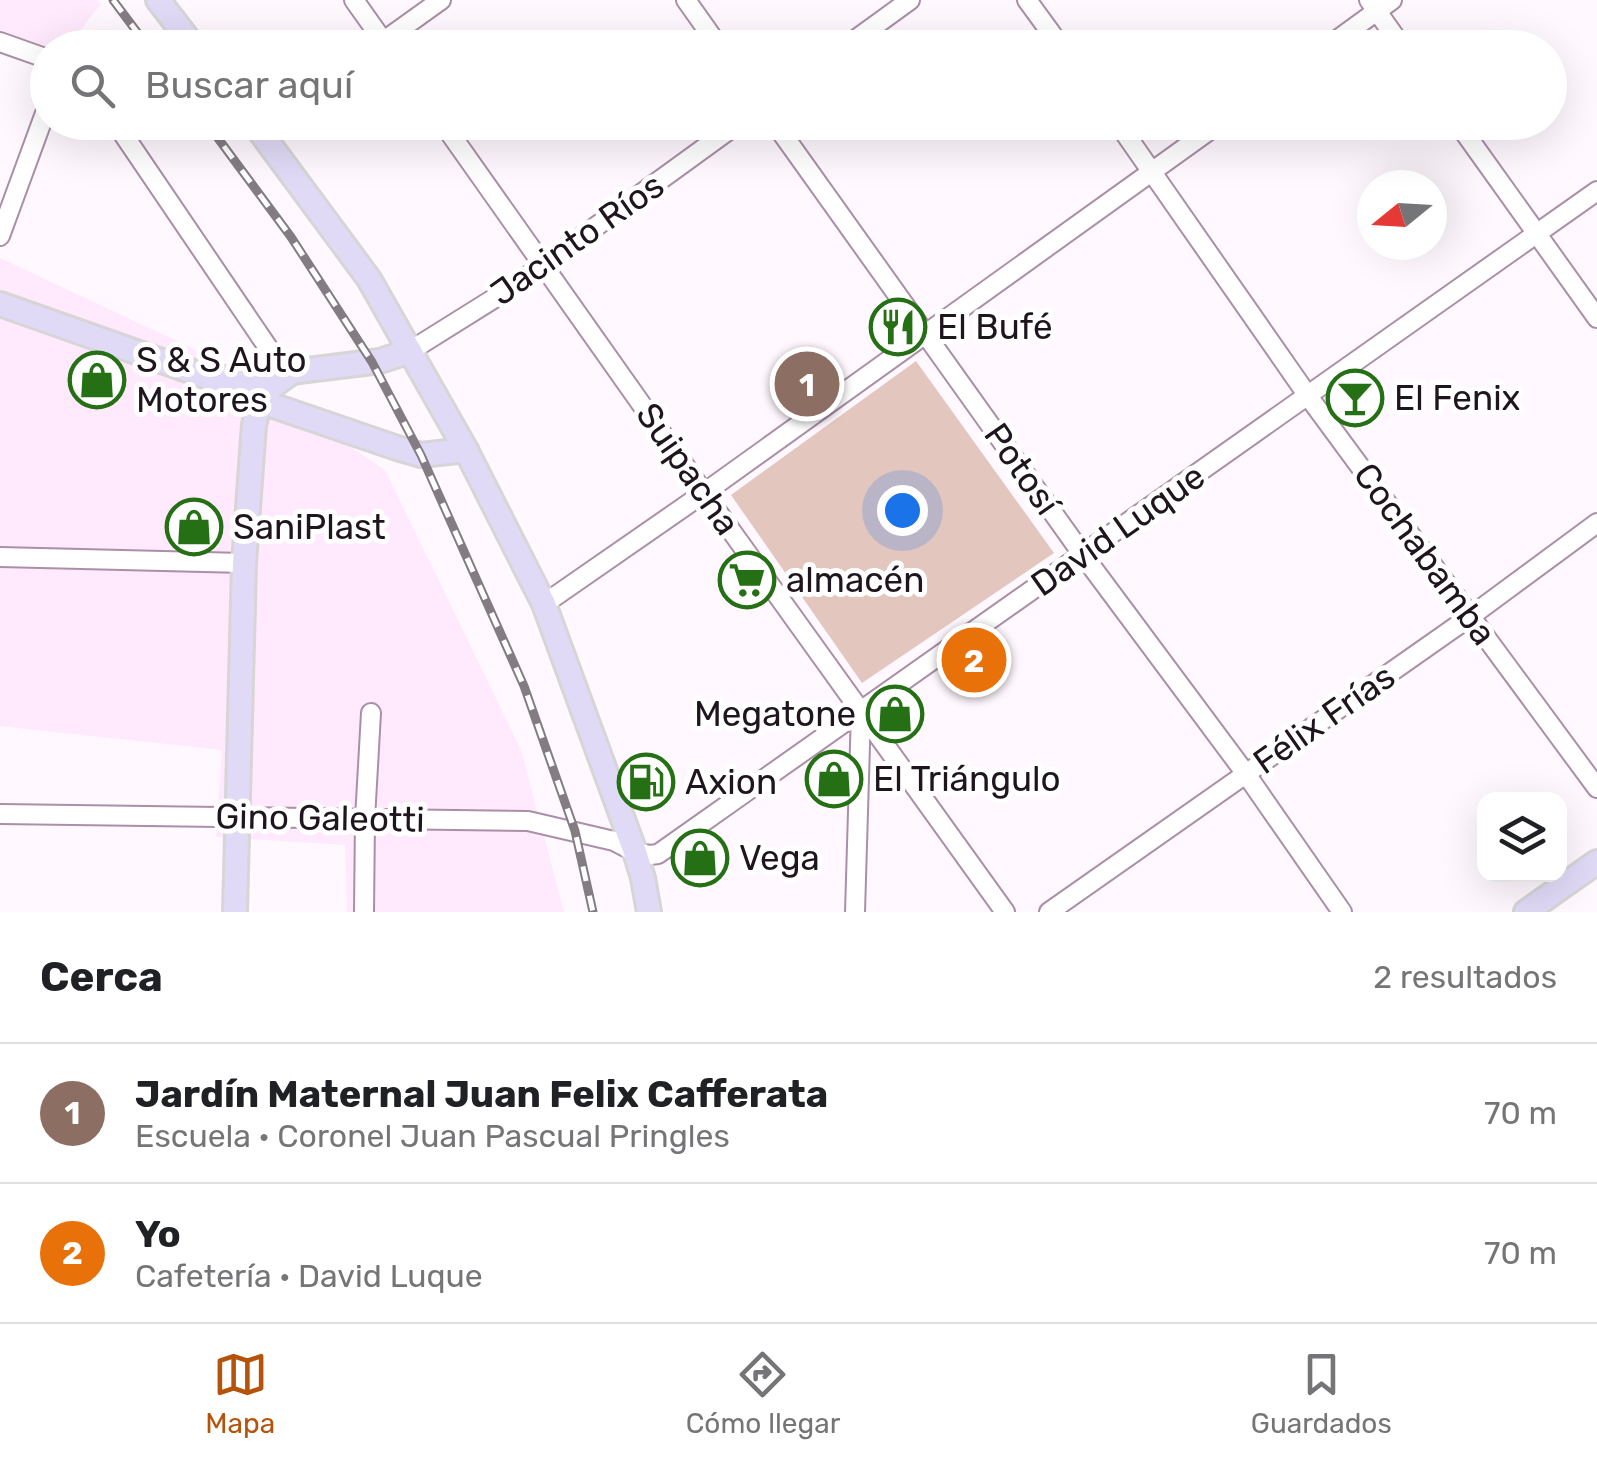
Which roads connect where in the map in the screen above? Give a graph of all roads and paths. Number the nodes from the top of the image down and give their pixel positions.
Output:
1 (158, 0) edge
2 (354, 0) edge
3 (441, 0) edge
4 (686, 0) edge
5 (910, 0) edge
6 (1027, 0) edge
7 (1380, 4) edge
8 (180, 30) edge
9 (373, 30) edge
10 (402, 30) edge
11 (707, 30) edge
12 (869, 30) edge
13 (1049, 30) edge
14 (1348, 30) edge
15 (1394, 30) edge
16 (0, 42) edge
17 (30, 53) edge
18 (35, 140) edge
19 (127, 140) edge
20 (270, 140) edge
21 (455, 140) edge
22 (715, 140) edge
23 (787, 140) edge
24 (1130, 140) edge
25 (1197, 140) edge
26 (1470, 140) edge
27 (1153, 172) junction
28 (1597, 191) edge
29 (1537, 234) junction
30 (0, 236) edge
31 (544, 264) junction
32 (0, 304) edge
33 (1597, 318) edge
34 (926, 334) junction
35 (410, 350) junction
36 (292, 372) junction
37 (208, 377) junction
38 (1308, 396) junction
39 (260, 401) junction
40 (466, 450) junction
41 (704, 493) junction
42 (1597, 523) edge
43 (1083, 555) junction
44 (0, 557) edge
45 (244, 563) junction
46 (544, 604) junction
47 (1471, 616) junction
48 (861, 711) junction
49 (371, 714) dead end
50 (1246, 774) junction
51 (1597, 788) edge
52 (0, 814) edge
53 (237, 818) junction
54 (365, 818) junction
55 (634, 852) junction
56 (1597, 862) edge
57 (234, 912) edge
58 (364, 912) edge
59 (649, 912) edge
60 (854, 912) edge
61 (1006, 912) edge
62 (1049, 912) edge
63 (1342, 912) edge
64 (1526, 912) edge

1 - 8 main road
2 - 9 street
3 - 10 street
4 - 11 street
5 - 12 street
6 - 13 street
7 - 14 street
7 - 15 street
16 - 17 street
18 - 30 street
19 - 36 street
20 - 35 main road
21 - 31 street, Suipacha
22 - 31 street, Jacinto Ríos
23 - 34 street, Potosí
24 - 27 street, Cochabamba
25 - 27 street
26 - 29 street
27 - 34 street
27 - 38 street, Cochabamba
28 - 29 street, David Luque
29 - 33 street
29 - 38 street, David Luque
31 - 35 street, Jacinto Ríos
31 - 41 street, Suipacha
32 - 37 main road
34 - 41 street
34 - 43 street, Potosí
35 - 36 main road
35 - 40 main road
36 - 37 main road
36 - 39 main road
37 - 39 main road
38 - 43 street, David Luque
38 - 47 street, Cochabamba
39 - 40 main road
39 - 45 main road
40 - 46 main road
41 - 46 street
41 - 48 street, Suipacha
42 - 47 street, Félix Frías
43 - 48 street, David Luque
43 - 50 street, Potosí
44 - 45 street
45 - 53 main road
46 - 55 main road
47 - 50 street, Félix Frías
47 - 51 street, Cochabamba
48 - 55 street, David Luque
48 - 60 street
48 - 61 street, Suipacha
49 - 54 street
50 - 62 street, Félix Frías
50 - 63 street, Potosí
52 - 53 street, Gino Galeotti
53 - 54 street, Gino Galeotti
53 - 57 main road
54 - 55 street, Gino Galeotti
54 - 58 street
55 - 59 main road
56 - 64 main road

